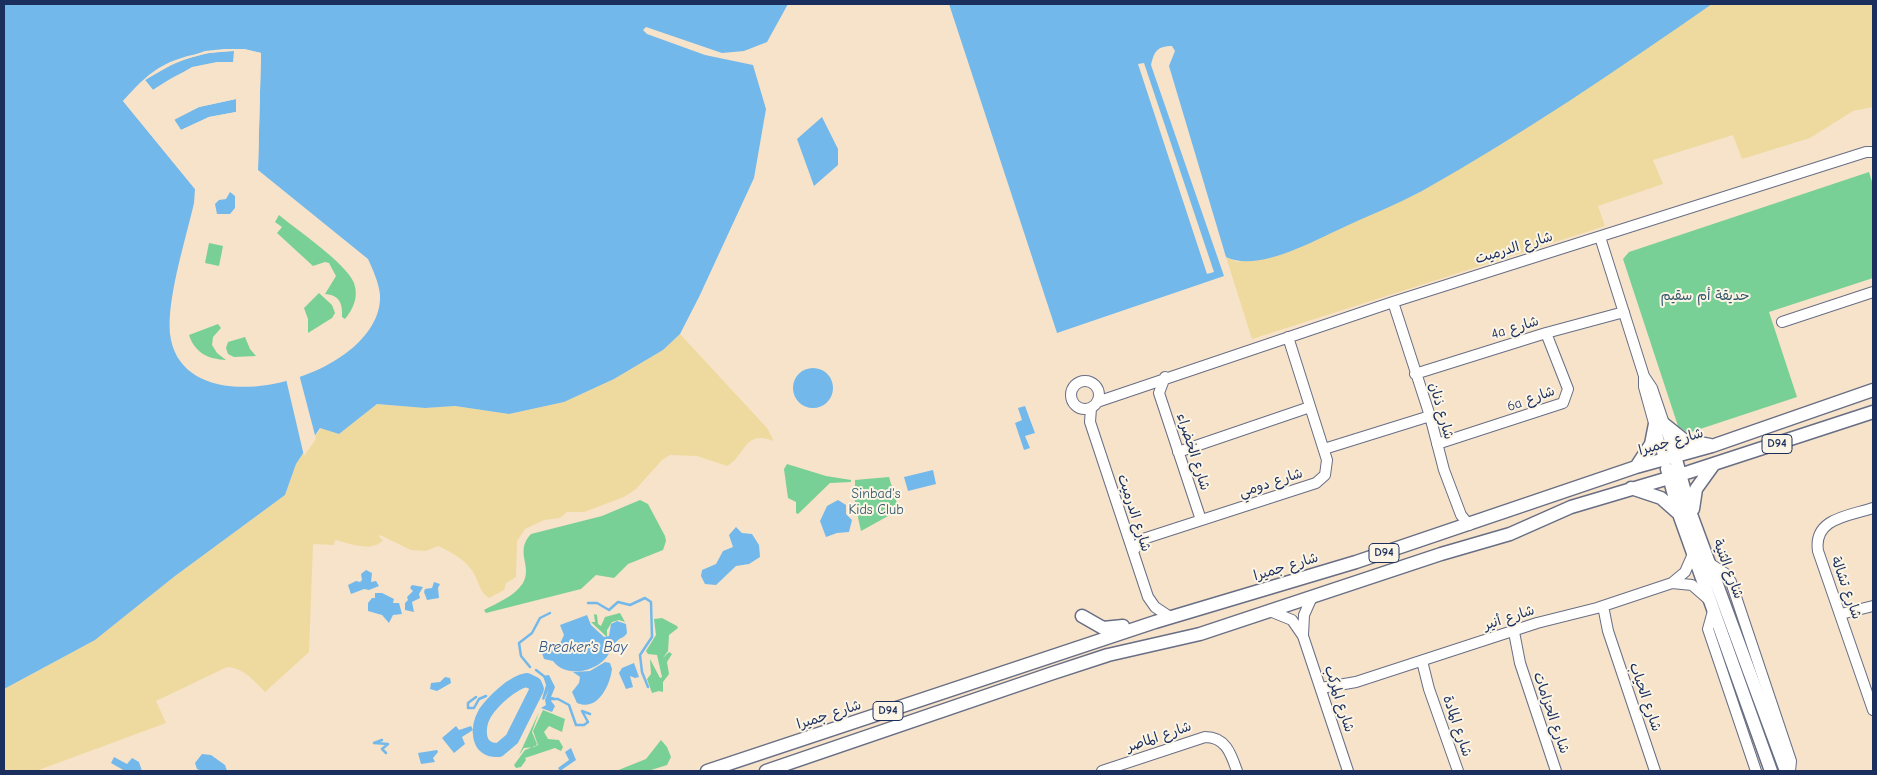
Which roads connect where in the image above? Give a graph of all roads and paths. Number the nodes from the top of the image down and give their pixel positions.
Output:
1 (1873, 152) edge
2 (1600, 236) junction
3 (1873, 292) edge
4 (1393, 302) junction
5 (1624, 312) junction
6 (1782, 322) dead end
7 (1546, 333) junction
8 (1288, 337) junction
9 (1415, 374) junction
10 (1166, 377) junction
11 (1145, 386) junction
12 (1097, 389) junction
13 (1873, 390) edge
14 (1159, 393) junction
15 (1094, 405) junction
16 (1310, 407) junction
17 (1873, 412) edge
18 (1430, 416) junction
19 (1660, 424) junction
20 (1436, 444) junction
21 (1712, 446) junction
22 (1324, 449) junction
23 (1178, 452) junction
24 (1670, 458) junction
25 (1714, 464) junction
26 (1636, 467) junction
27 (1674, 475) junction
28 (1631, 488) junction
29 (1873, 508) edge
30 (1679, 514) junction
31 (1692, 517) junction
32 (1201, 520) junction
33 (1468, 525) junction
34 (1127, 535) junction
35 (1143, 539) junction
36 (1133, 551) junction
37 (1693, 554) junction
38 (1709, 563) junction
39 (1672, 583) junction
40 (1312, 597) junction
41 (1711, 605) junction
42 (1600, 606) junction
43 (1873, 607) edge
44 (1270, 611) junction
45 (1082, 616) dead end
46 (1170, 617) junction
47 (1842, 617) junction
48 (1155, 622) junction
49 (1510, 633) junction
50 (1303, 636) junction
51 (1091, 643) junction
52 (1114, 654) junction
53 (1419, 662) junction
54 (1050, 674) junction
55 (933, 685) dead end
56 (948, 691) junction
57 (1322, 692) junction
58 (1872, 705) edge
59 (707, 771) edge
60 (768, 771) edge
61 (1102, 771) edge
62 (1237, 771) edge
63 (1348, 771) edge
64 (1458, 771) edge
65 (1556, 771) edge
66 (1655, 771) edge
67 (1756, 771) edge
68 (1771, 771) edge
69 (1786, 771) edge
70 (1790, 771) edge

1 - 2 street, شارع الدرميت
2 - 4 street, شارع الدرميت
2 - 5 street, شارع الثنية
3 - 6 street
4 - 8 street, شارع الدرميت
4 - 9 street, شارع ذنان
5 - 7 street, 4a شارع
5 - 19 street, شارع الثنية
7 - 9 street, 4a شارع
7 - 20 street, 6a شارع
8 - 10 street, شارع الدرميت
8 - 16 street, شارع دومي
9 - 18 street, شارع ذنان
10 - 11 street, شارع الدرميت
10 - 12 street, شارع الدرميت
10 - 14 street
11 - 14 street
11 - 15 street, شارع الدرميت
12 - 15 street, شارع الدرميت
12 - 15 street, شارع الدرميت
13 - 21 main road, شارع جميرا / D94
14 - 23 street, شارع الخضراء
15 - 34 street, شارع الدرميت
16 - 22 street, شارع دومي
16 - 23 street
17 - 25 main road, D94
18 - 20 street, شارع ذنان
18 - 22 street
19 - 21 main road
19 - 24 street, شارع الثنية
19 - 26 main road
20 - 33 street, شارع ذنان
21 - 24 main road, شارع جميرا / D94
22 - 32 street, شارع دومي
23 - 32 street, شارع الخضراء
24 - 26 main road, شارع جميرا / D94
24 - 27 main road, شارع الثنية
25 - 27 main road, D94
25 - 31 main road
26 - 33 main road, شارع جميرا / D94
27 - 28 main road, D94
27 - 30 main road, شارع الثنية
27 - 31 main road, شارع الثنية
28 - 30 main road
28 - 40 main road, D94
29 - 47 street, شارع تشالة
30 - 37 main road, شارع الثنية
31 - 38 main road, شارع الثنية
32 - 35 street, شارع دومي
33 - 46 main road, شارع جميرا / D94
34 - 35 street
34 - 36 street, شارع الدرميت
35 - 36 street
36 - 46 street, شارع الدرميت
37 - 39 street, شارع أنير
37 - 41 main road, شارع الثنية
38 - 69 main road, شارع الثنية
38 - 70 street
39 - 41 street
39 - 42 street, شارع أنير
40 - 44 main road, D94
40 - 50 street, شارع المركب
41 - 67 street
41 - 68 main road, شارع الثنية
42 - 49 street, شارع أنير
42 - 66 street, شارع الحياب
43 - 47 street
44 - 50 street, شارع المركب
44 - 52 main road, D94
45 - 48 main road
46 - 48 main road, شارع جميرا / D94
47 - 58 street, شارع تشالة
48 - 51 main road, شارع جميرا / D94
48 - 52 main road
49 - 53 street, شارع أنير
49 - 65 street, شارع الحزامات
50 - 57 street, شارع المركب
51 - 54 main road
51 - 56 main road, شارع جميرا / D94
52 - 54 main road, D94
53 - 57 street, شارع أنير
53 - 64 street, شارع المادة
54 - 60 main road, D94
55 - 56 main road
56 - 59 main road, شارع جميرا / D94
57 - 63 street, شارع المركب
61 - 62 street, شارع الماصر

